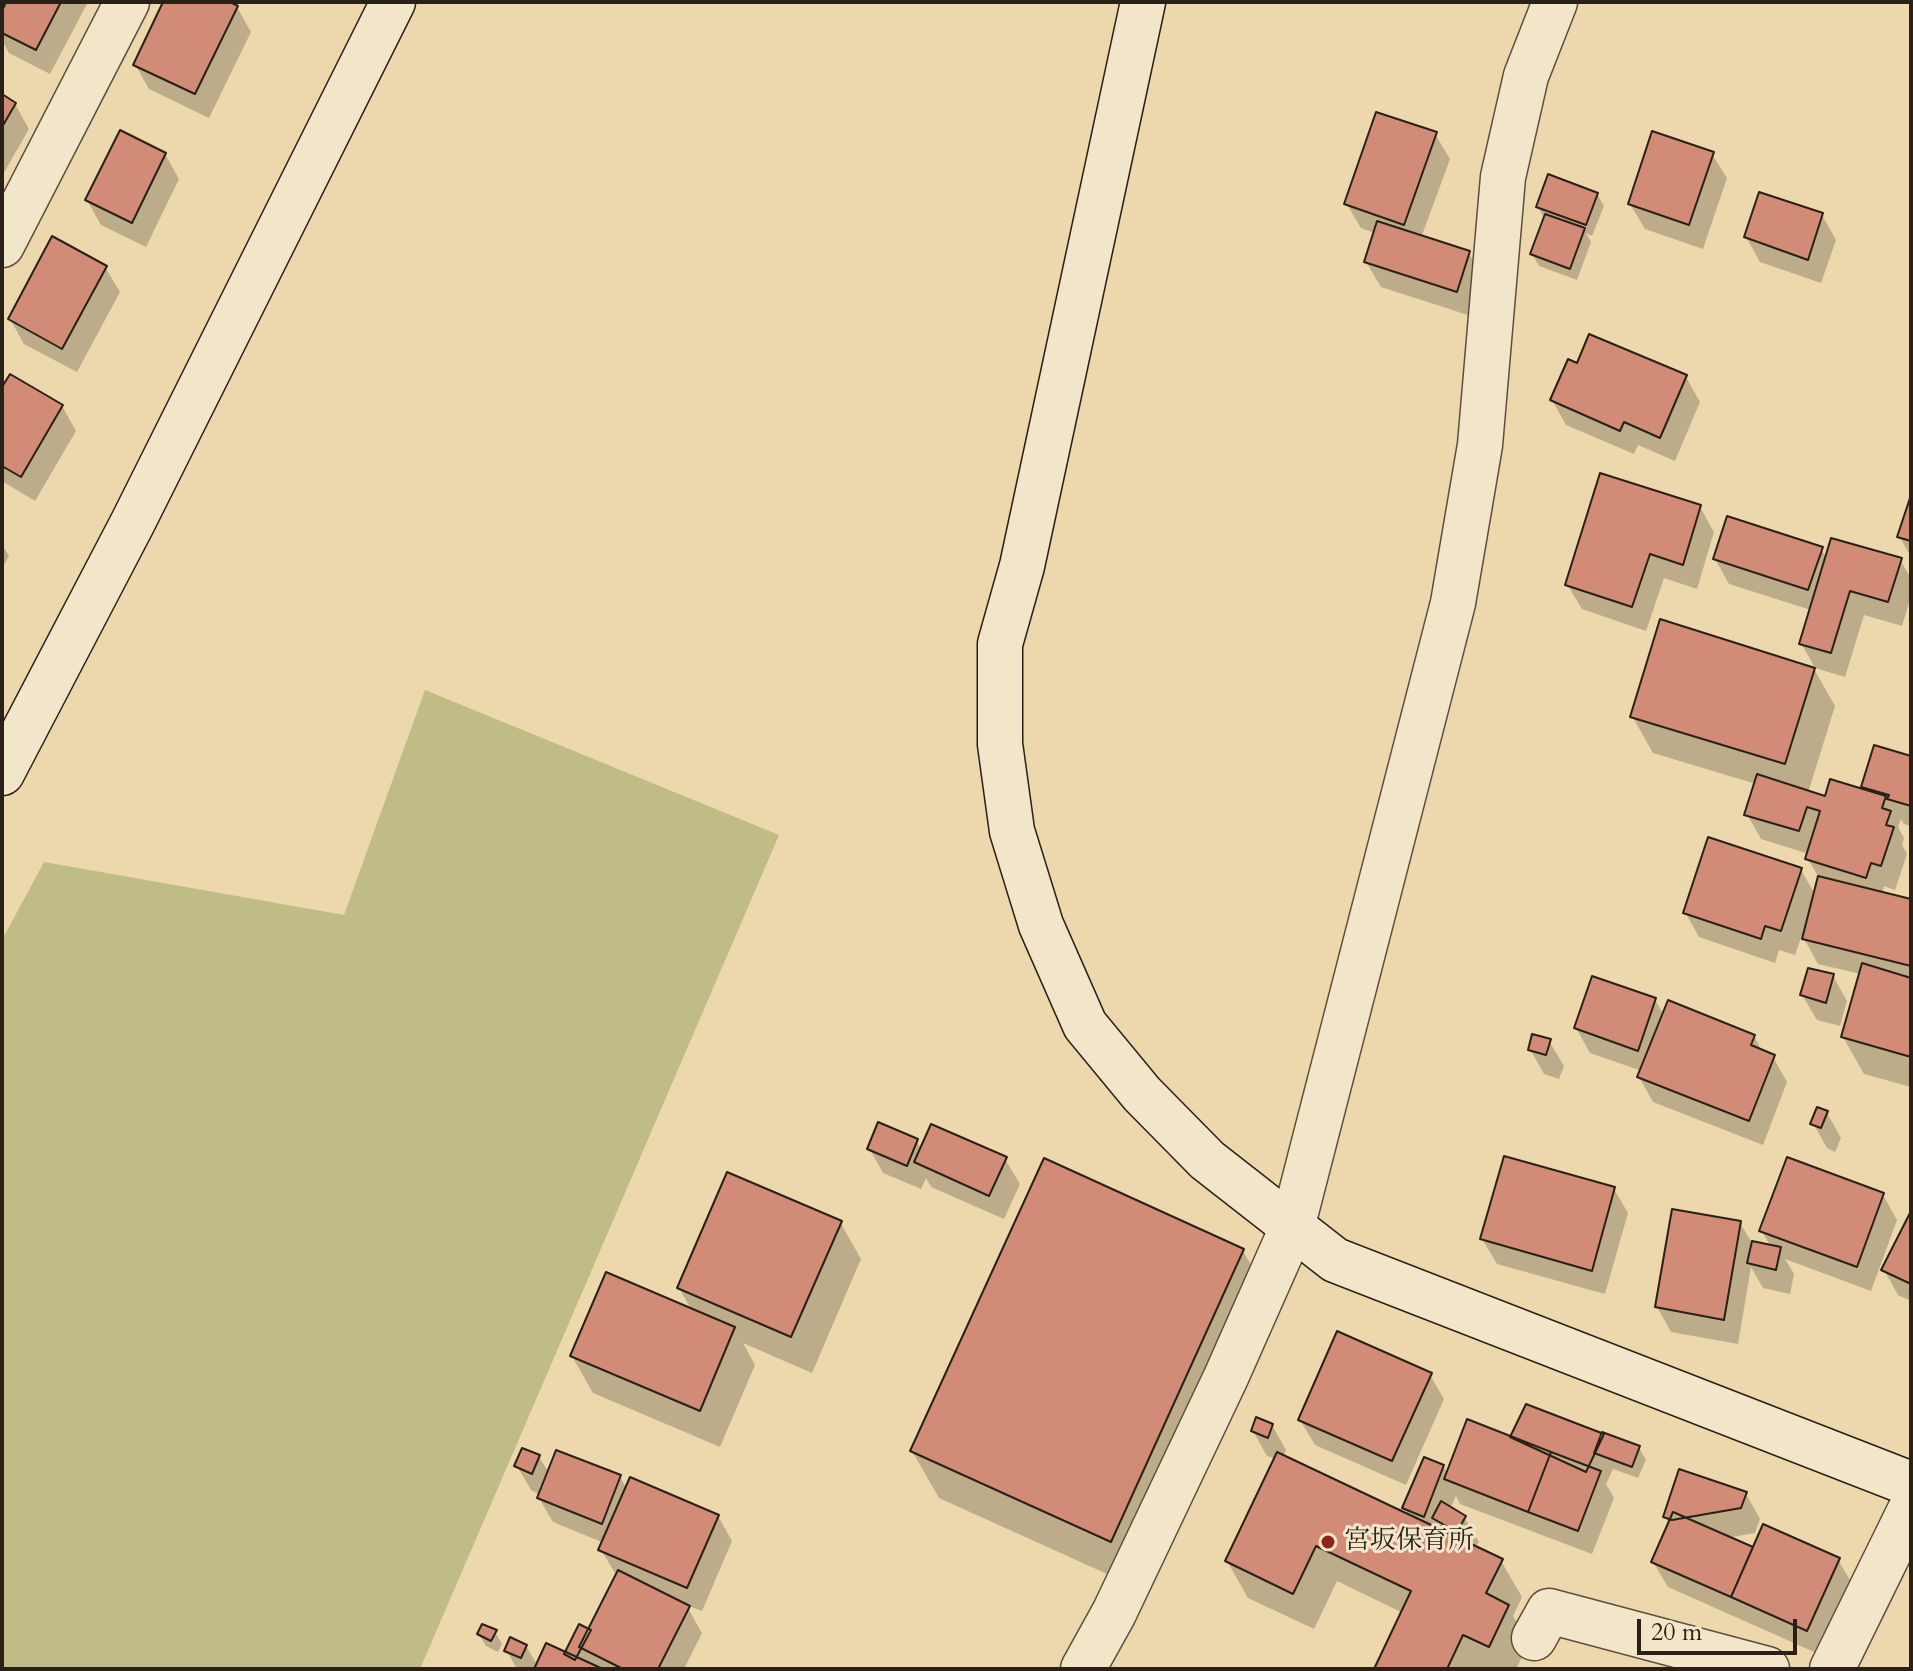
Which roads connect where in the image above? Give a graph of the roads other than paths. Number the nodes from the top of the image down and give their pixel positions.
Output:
1 (127, 2) edge
2 (393, 2) edge
3 (1143, 2) edge
4 (1555, 2) edge
5 (2, 245) edge
6 (2, 773) edge
7 (1292, 1228) junction
8 (1911, 1484) edge
9 (1911, 1508) edge
10 (1534, 1638) dead end
11 (1083, 1669) edge
12 (1767, 1669) edge
13 (1832, 1669) edge

1 - 5 street
2 - 6 street
3 - 7 street
4 - 7 street
7 - 8 street
7 - 11 street
9 - 13 street
10 - 12 street

